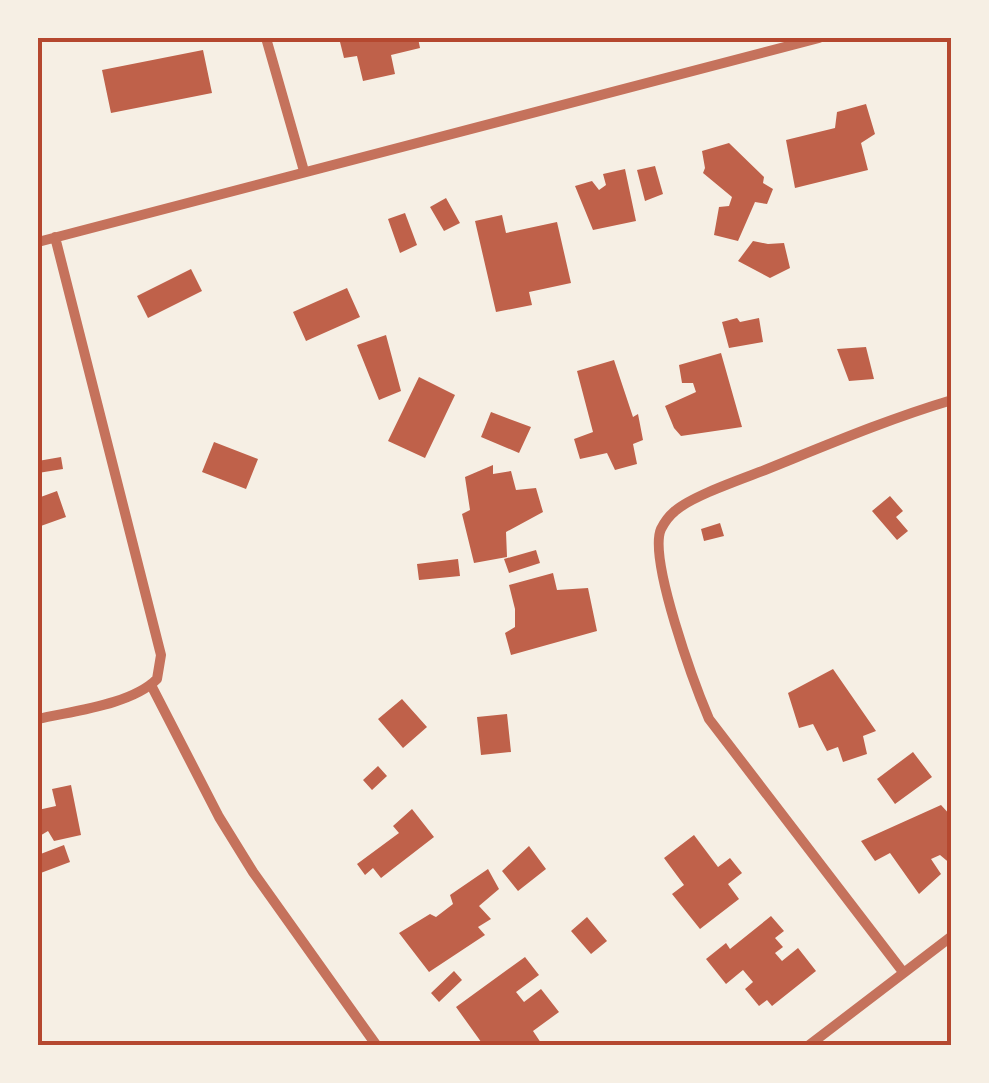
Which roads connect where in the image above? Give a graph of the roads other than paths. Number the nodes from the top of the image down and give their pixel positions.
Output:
1 (266, 38) edge
2 (819, 38) edge
3 (304, 171) junction
4 (55, 237) junction
5 (38, 242) edge
6 (952, 400) edge
7 (151, 685) junction
8 (38, 718) edge
9 (952, 936) edge
10 (902, 972) junction
11 (377, 1046) edge
12 (808, 1046) edge

1 - 3 street
2 - 3 street
3 - 4 street
4 - 5 street
4 - 7 street
6 - 10 street
7 - 8 street
7 - 11 street
9 - 10 street
10 - 12 street

